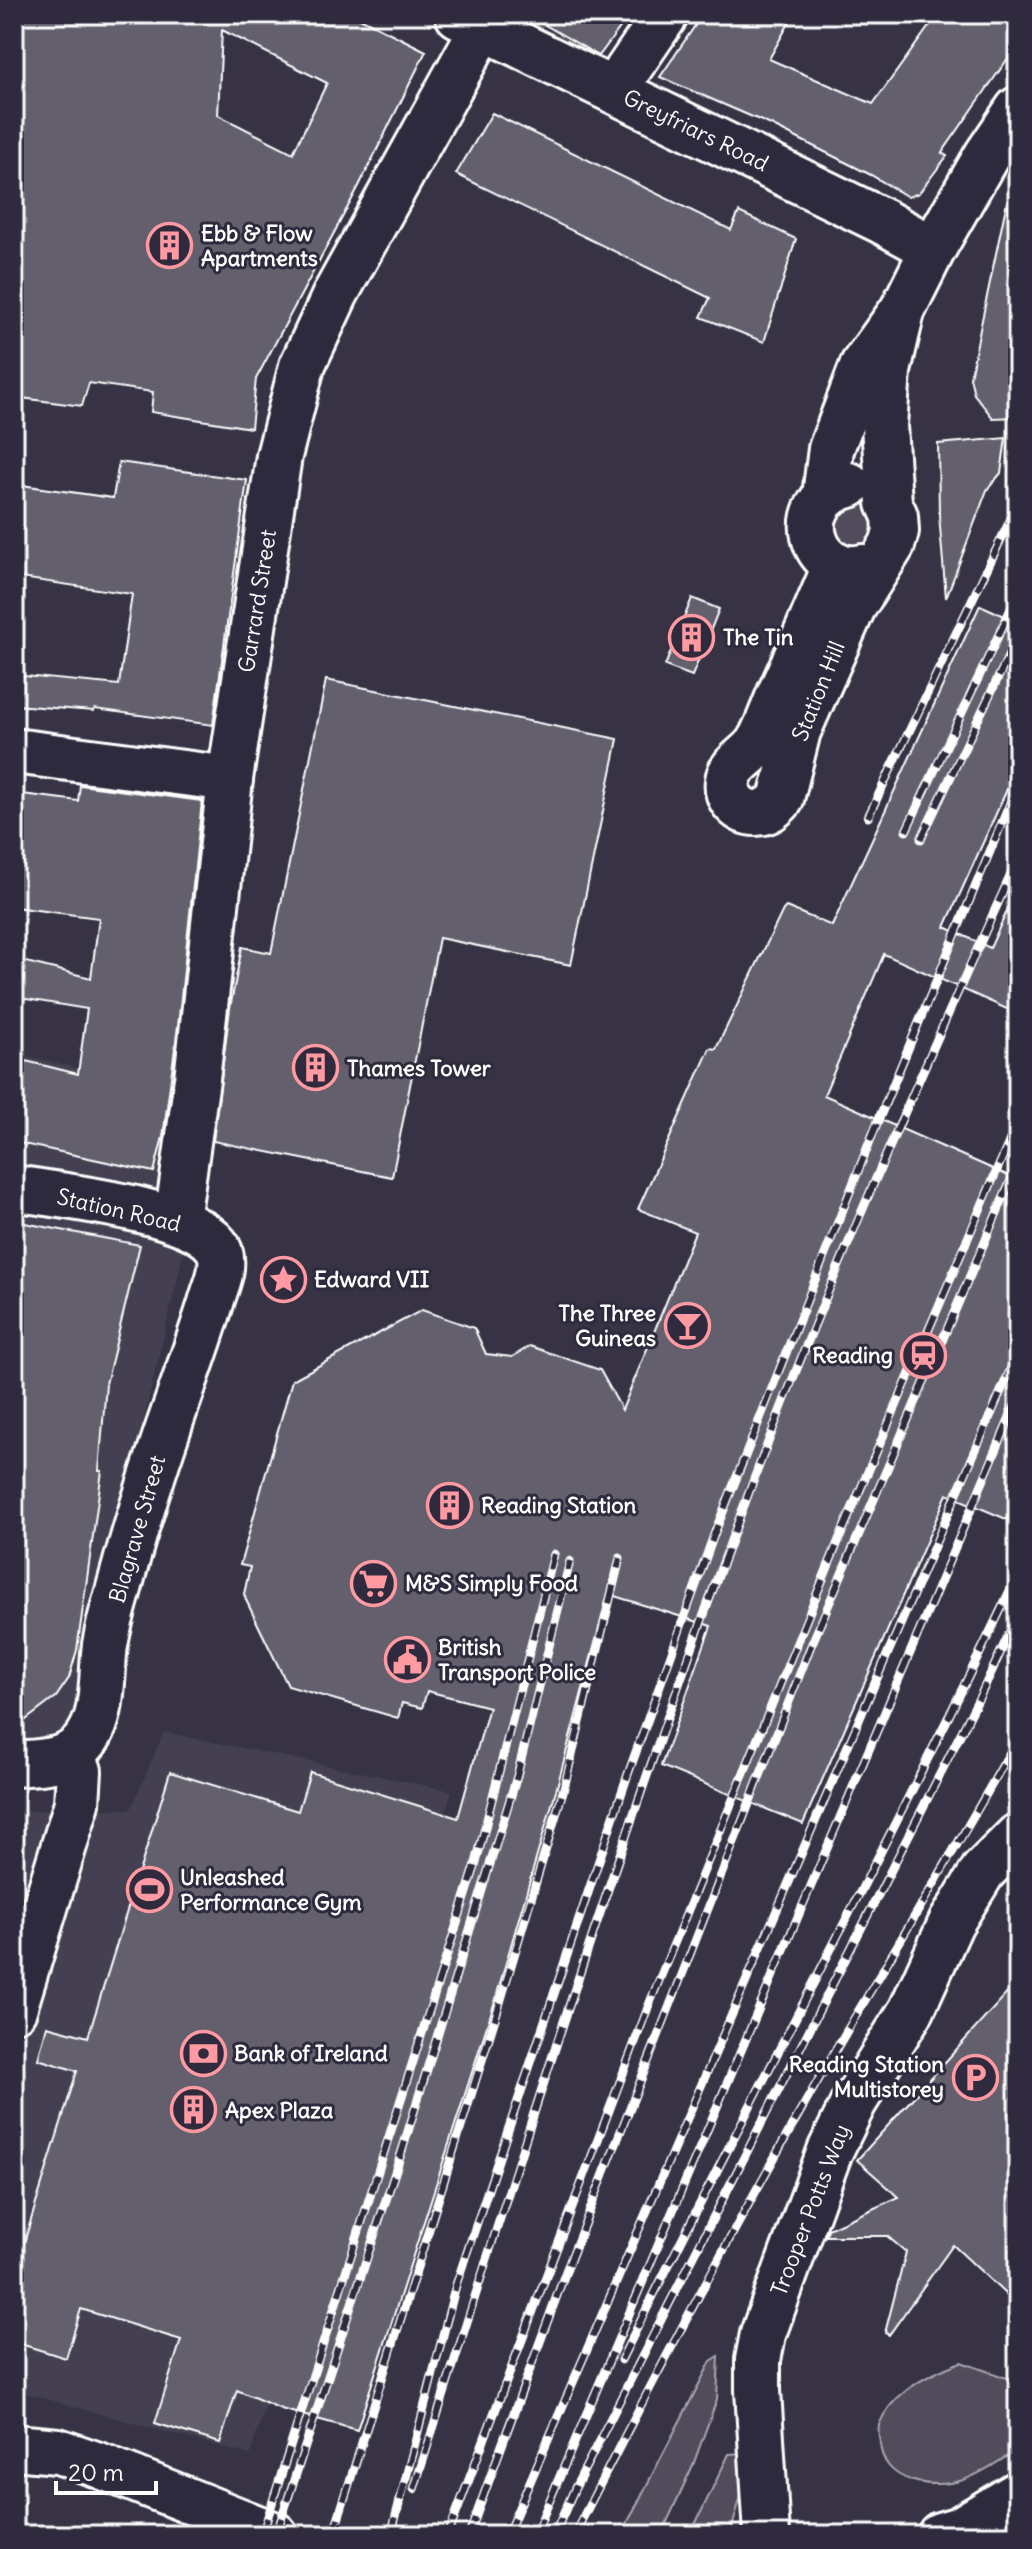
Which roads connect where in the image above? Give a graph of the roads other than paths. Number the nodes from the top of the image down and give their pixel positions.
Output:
1 (666, 14) edge
2 (470, 20) edge
3 (614, 90) junction
4 (1018, 109) edge
5 (933, 249) junction
6 (902, 311) junction
7 (825, 496) junction
8 (889, 503) junction
9 (883, 557) junction
10 (836, 564) junction
11 (14, 751) edge
12 (230, 779) junction
13 (14, 1188) edge
14 (177, 1220) junction
15 (218, 1246) joint
16 (72, 1754) junction
17 (14, 1764) edge
18 (1018, 1836) edge
19 (14, 2009) edge
20 (14, 2447) edge
21 (1018, 2494) edge
22 (275, 2535) edge
23 (767, 2535) edge
24 (940, 2535) edge

1 - 3 street
2 - 3 street, Greyfriars Road
2 - 12 street, Garrard Street
3 - 5 street, Greyfriars Road
4 - 5 street, Station Hill
5 - 6 street, Station Hill
6 - 7 street, Station Hill
6 - 8 street, Station Hill
7 - 8 street
7 - 10 street, Station Hill
8 - 9 street, Station Hill
9 - 10 street
9 - 10 street, Station Hill
11 - 12 street
12 - 14 street, Garrard Street
13 - 14 street, Station Road
14 - 15 street, Station Road
15 - 16 street, Blagrave Street
16 - 17 street
16 - 19 street
18 - 23 street, Trooper Potts Way
20 - 22 street
21 - 24 street

